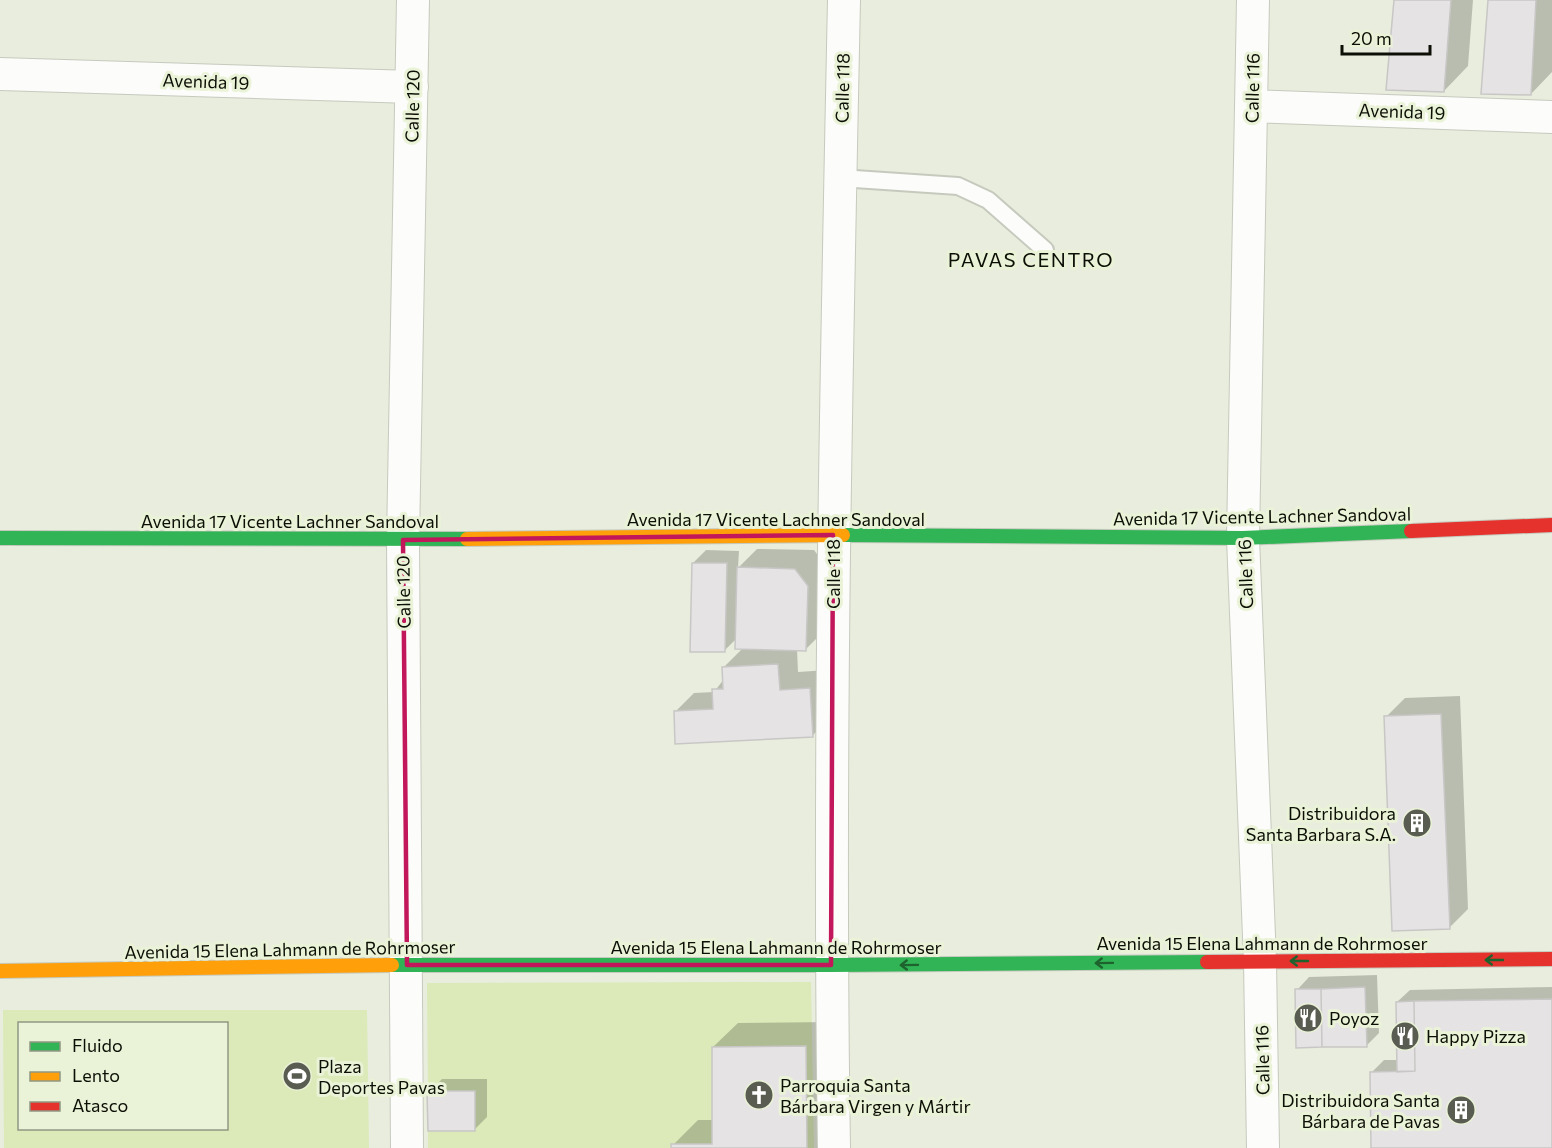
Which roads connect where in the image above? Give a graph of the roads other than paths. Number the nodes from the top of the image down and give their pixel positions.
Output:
1 (413, 0) edge
2 (844, 0) edge
3 (1253, 0) edge
4 (0, 74) edge
5 (412, 87) junction
6 (1251, 106) junction
7 (1552, 117) edge
8 (840, 178) junction
9 (1045, 250) dead end
10 (1552, 525) edge
11 (833, 535) junction
12 (0, 538) edge
13 (1243, 538) junction
14 (403, 540) junction
15 (1552, 959) edge
16 (1260, 961) junction
17 (407, 965) junction
18 (831, 965) junction
19 (0, 971) edge
20 (407, 1148) edge
21 (834, 1148) edge
22 (1263, 1148) edge

1 - 5 street, Calle 120
2 - 8 street, Calle 118
3 - 6 street, Calle 116
4 - 5 street, Avenida 19
5 - 14 street, Calle 120
6 - 7 street, Avenida 19
6 - 13 street, Calle 116
8 - 9 lane
8 - 11 street, Calle 118
10 - 13 street, Avenida 17 Vicente Lachner Sandoval
11 - 13 street, Avenida 17 Vicente Lachner Sandoval
11 - 14 street, Avenida 17 Vicente Lachner Sandoval
11 - 18 street, Calle 118
12 - 14 street, Avenida 17 Vicente Lachner Sandoval
13 - 16 street, Calle 116
14 - 17 street, Calle 120
15 -> 16 street, Avenida 15 Elena Lahmann de Rohrmoser
16 -> 18 street, Avenida 15 Elena Lahmann de Rohrmoser
16 - 22 street, Calle 116
17 - 18 street, Avenida 15 Elena Lahmann de Rohrmoser
17 - 19 street, Avenida 15 Elena Lahmann de Rohrmoser
17 - 20 street, Calle 120
18 - 21 street, Calle 118

